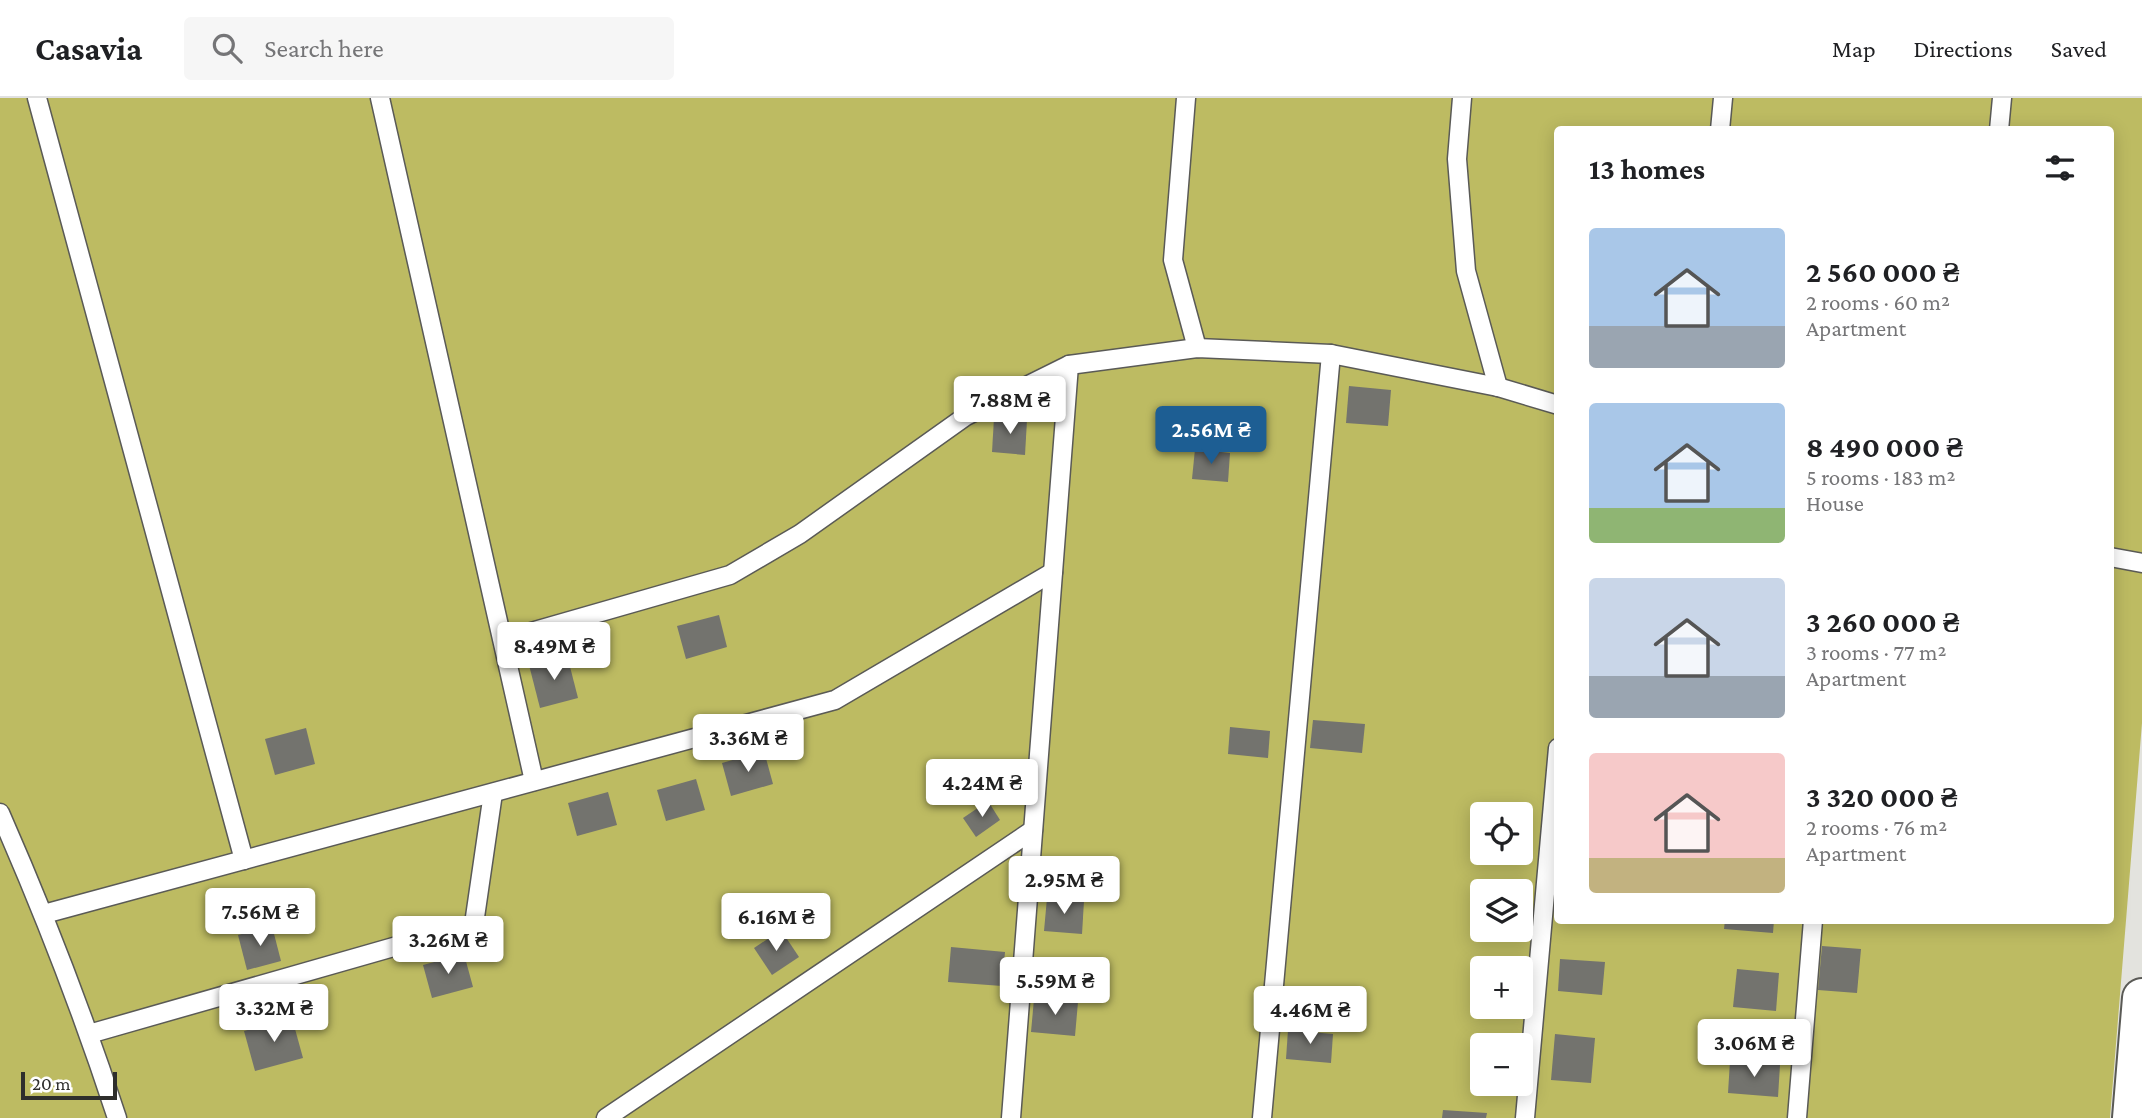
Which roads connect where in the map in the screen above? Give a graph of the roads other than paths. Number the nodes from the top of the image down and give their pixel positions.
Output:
1 (37, 98) edge
2 (380, 98) edge
3 (1186, 98) edge
4 (1462, 98) edge
5 (1723, 98) edge
6 (2002, 98) edge
7 (1720, 126) edge
8 (2000, 126) edge
9 (1197, 348) junction
10 (1331, 354) junction
11 (1069, 365) junction
12 (1498, 387) junction
13 (1554, 404) edge
14 (2114, 558) edge
15 (2142, 563) edge
16 (1053, 572) junction
17 (503, 640) junction
18 (534, 781) junction
19 (492, 793) junction
20 (1554, 793) edge
21 (0, 813) edge
22 (1033, 830) junction
23 (244, 860) junction
24 (44, 914) junction
25 (1813, 924) edge
26 (2142, 998) edge
27 (89, 1034) junction
28 (117, 1118) edge
29 (606, 1118) edge
30 (1011, 1118) edge
31 (1262, 1118) edge
32 (1525, 1118) edge
33 (1797, 1118) edge
34 (2132, 1118) edge

1 - 23 lane
2 - 17 lane
3 - 9 lane
4 - 12 lane
5 - 7 lane
6 - 8 lane
9 - 10 lane
9 - 11 lane
10 - 12 lane
10 - 31 lane
11 - 16 lane
11 - 17 lane
12 - 13 lane
14 - 15 lane
16 - 18 lane
16 - 22 lane
17 - 18 lane
18 - 19 lane
19 - 23 lane
19 - 27 lane
20 - 32 lane
21 - 24 lane
22 - 29 lane
22 - 30 lane
23 - 24 lane
24 - 27 lane
25 - 33 lane
26 - 34 street
27 - 28 lane

